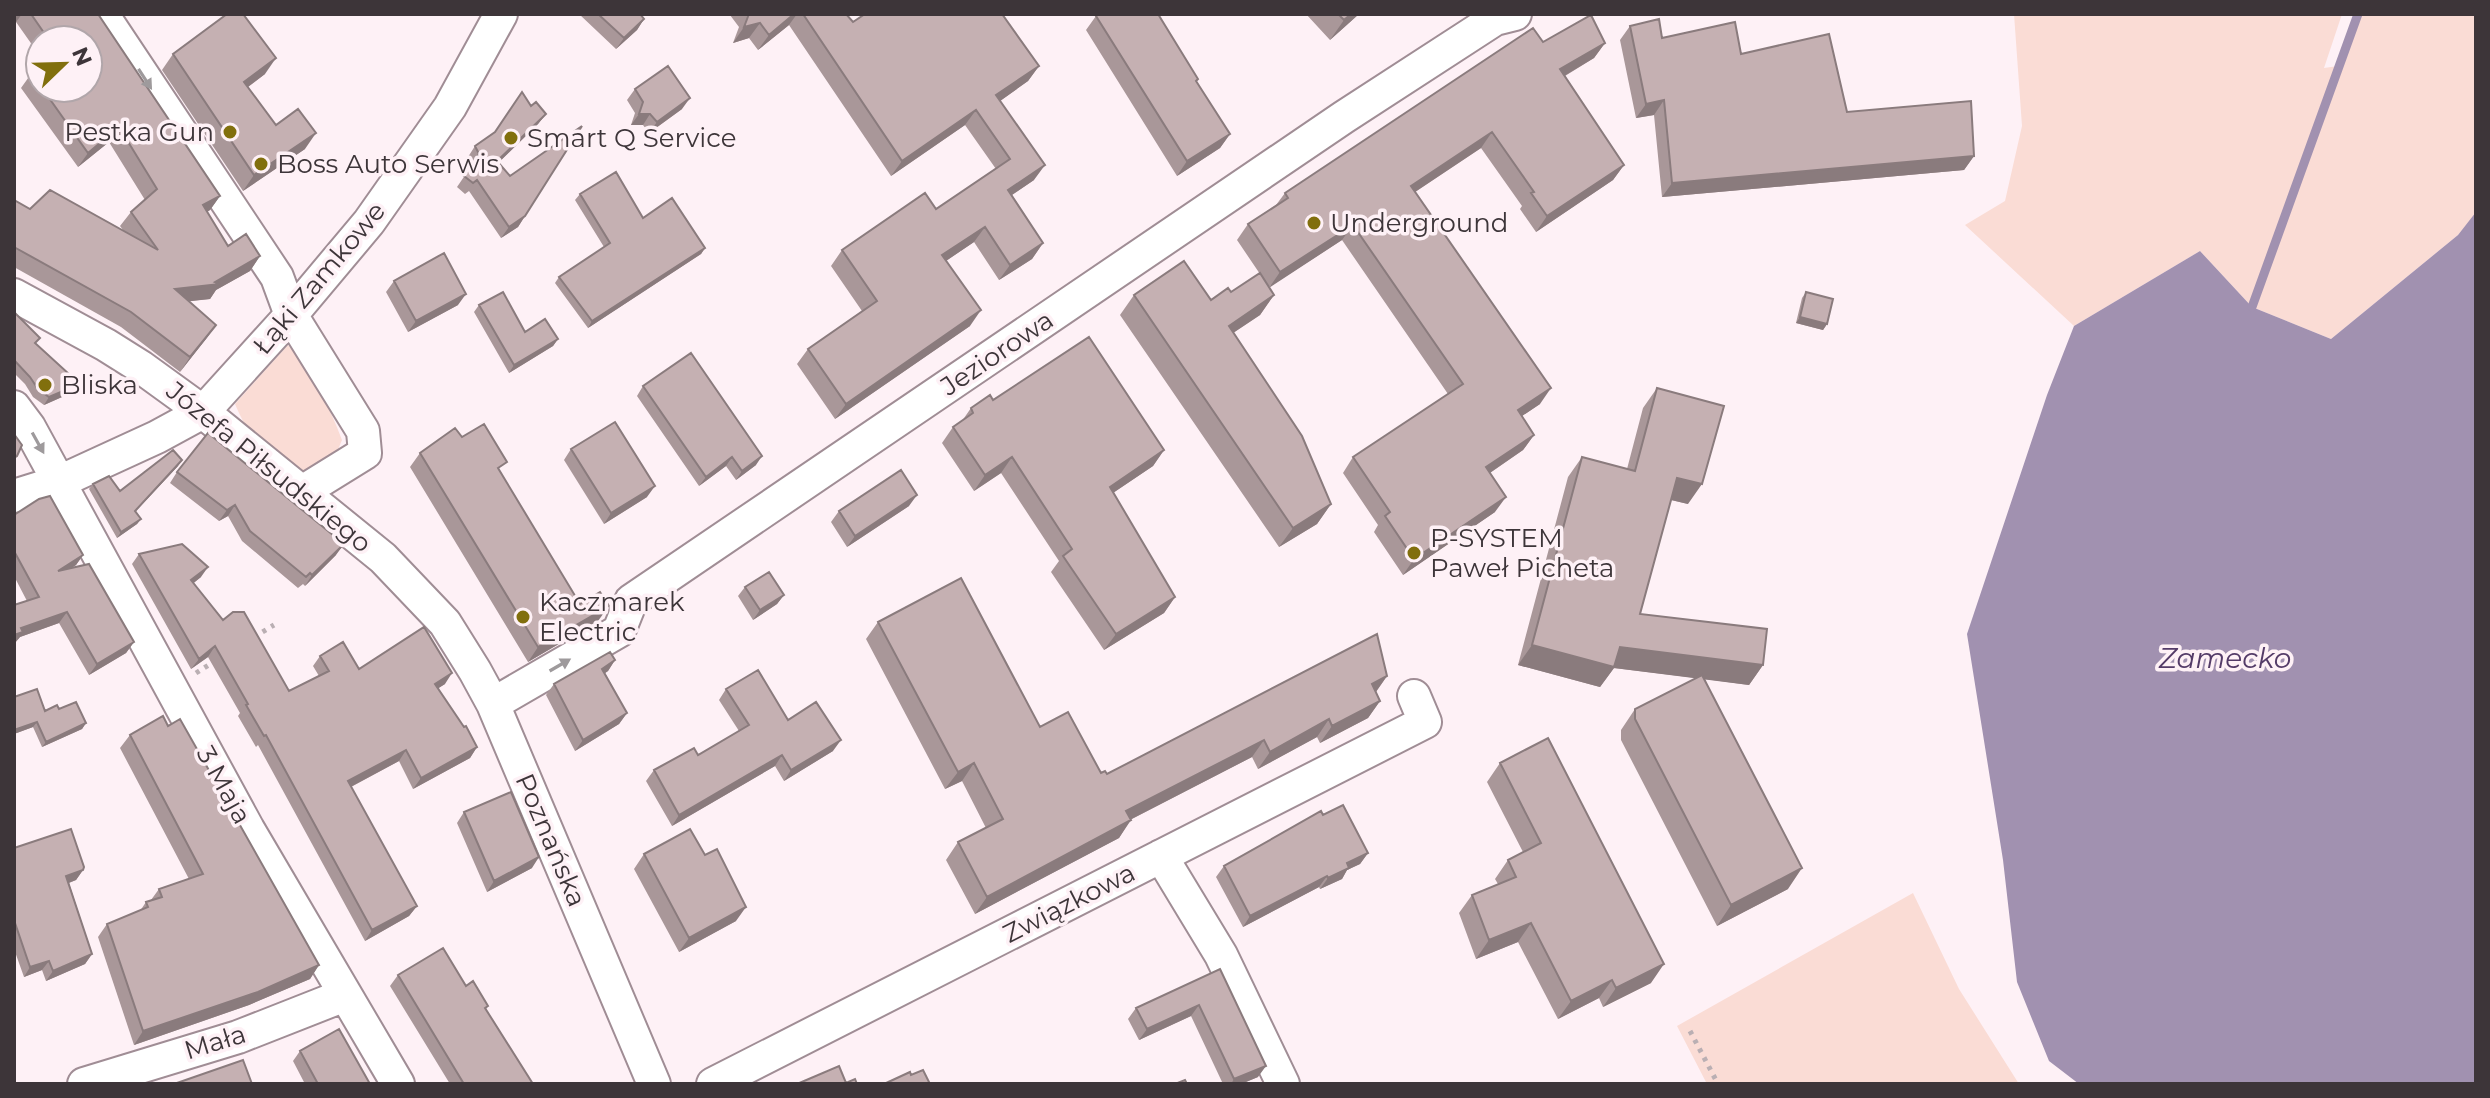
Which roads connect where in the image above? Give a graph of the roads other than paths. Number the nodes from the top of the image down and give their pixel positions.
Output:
1 (102, 14) edge
2 (501, 14) edge
3 (1500, 16) edge
4 (14, 295) edge
5 (291, 315) junction
6 (14, 407) edge
7 (203, 412) junction
8 (59, 482) junction
9 (302, 492) junction
10 (14, 496) edge
11 (430, 606) joint
12 (493, 704) junction
13 (1420, 709) dead end
14 (1161, 856) junction
15 (345, 995) junction
16 (84, 1084) edge
17 (398, 1084) edge
18 (654, 1084) edge
19 (713, 1084) edge
20 (1281, 1084) edge

1 -> 5 street
2 - 5 street, Łąki Zamkowe
12 -> 3 street, Jeziorowa
4 - 7 street, Józefa Piłsudskiego
5 - 7 street, Łąki Zamkowe
5 - 9 street
6 -> 8 street, 3 Maja
7 - 8 street, Łąki Zamkowe
7 - 9 street, Józefa Piłsudskiego
8 - 10 street, Łąki Zamkowe
8 - 15 street, 3 Maja
9 - 11 street, Józefa Piłsudskiego
11 - 12 street, Poznańska
12 - 18 street, Poznańska
13 - 14 street, Związkowa
14 - 19 street, Związkowa
14 - 20 street
15 - 16 street, Mała
15 - 17 street, 3 Maja

